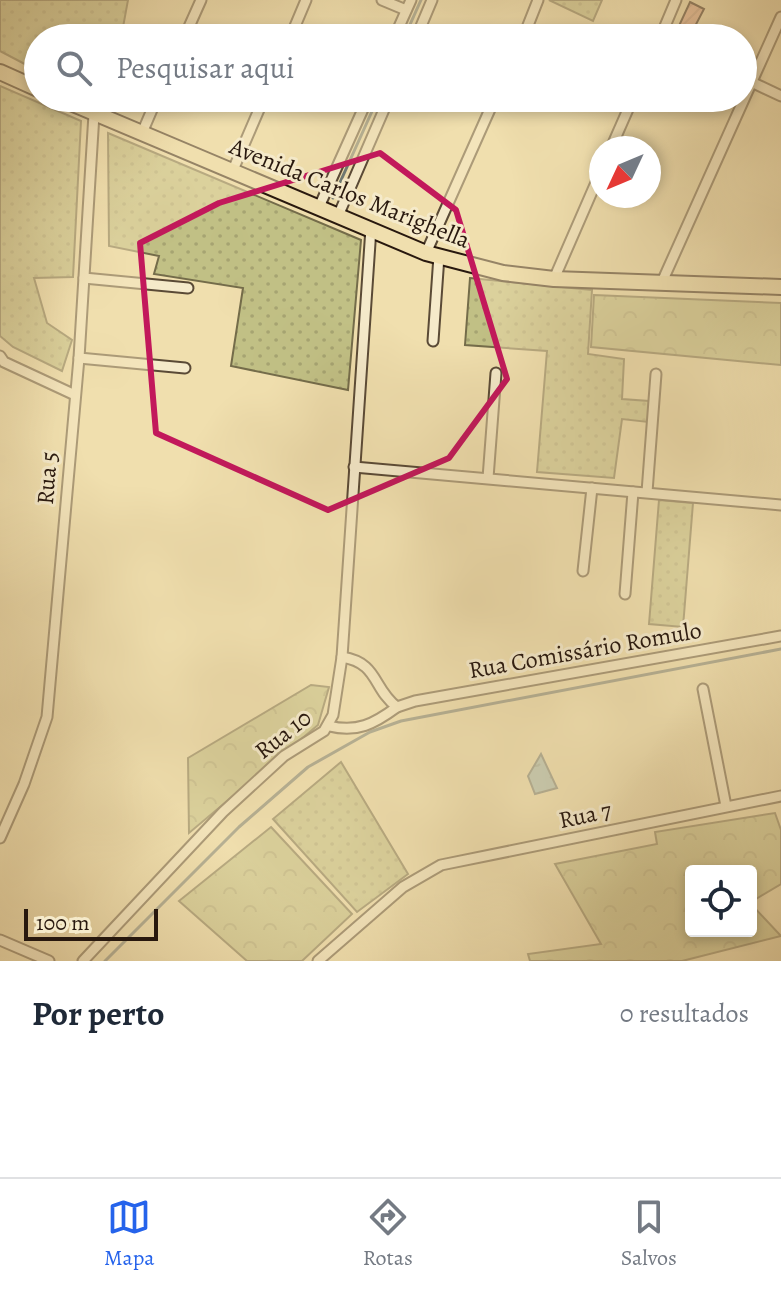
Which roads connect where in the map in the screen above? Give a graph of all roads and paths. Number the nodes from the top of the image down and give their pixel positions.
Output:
1 (201, 0) edge
2 (306, 0) edge
3 (382, 0) edge
4 (411, 0) edge
5 (432, 0) edge
6 (538, 0) edge
7 (676, 0) edge
8 (406, 10) junction
9 (781, 17) edge
10 (190, 24) edge
11 (296, 24) edge
12 (400, 24) edge
13 (422, 24) edge
14 (529, 24) edge
15 (666, 24) edge
16 (757, 61) edge
17 (0, 72) edge
18 (24, 83) edge
19 (757, 85) edge
20 (781, 96) edge
21 (90, 112) edge
22 (151, 112) edge
23 (258, 112) edge
24 (362, 112) edge
25 (383, 112) edge
26 (489, 112) edge
27 (627, 112) edge
28 (734, 112) edge
29 (94, 114) junction
30 (142, 133) junction
31 (616, 136) edge
32 (233, 170) junction
33 (589, 199) edge
34 (319, 207) junction
35 (338, 216) junction
36 (371, 228) junction
37 (432, 254) junction
38 (84, 278) junction
39 (554, 279) junction
40 (662, 282) junction
41 (779, 283) edge
42 (188, 288) dead end
43 (433, 341) dead end
44 (0, 356) edge
45 (79, 358) junction
46 (185, 368) dead end
47 (496, 373) dead end
48 (656, 374) dead end
49 (75, 395) junction
50 (354, 467) junction
51 (488, 478) junction
52 (592, 488) junction
53 (633, 492) junction
54 (647, 492) junction
55 (781, 505) edge
56 (583, 571) dead end
57 (625, 594) dead end
58 (781, 636) edge
59 (342, 657) junction
60 (703, 689) dead end
61 (397, 707) junction
62 (329, 726) junction
63 (781, 796) edge
64 (726, 806) junction
65 (0, 838) edge
66 (0, 940) edge
67 (49, 961) edge
68 (83, 961) edge
69 (318, 961) edge

1 - 10 street
2 - 11 street
3 - 8 street
4 - 8 street
5 - 13 street
6 - 14 street
7 - 15 street
8 - 12 street
9 - 16 street
17 - 18 main road
19 - 20 street
21 - 29 main road, Avenida Carlos Marighella
22 - 30 street
23 - 32 street
24 - 34 street
25 - 35 street
26 - 37 street
27 - 31 street
28 - 40 street
29 - 30 main road, Avenida Carlos Marighella
29 - 38 street, Rua 5
30 - 32 main road, Avenida Carlos Marighella
32 - 34 main road, Avenida Carlos Marighella
33 - 39 street
34 - 35 main road, Avenida Carlos Marighella
35 - 36 main road, Avenida Carlos Marighella
36 - 37 main road, Avenida Carlos Marighella
36 - 50 street, Rua 10
37 - 39 main road, Avenida Carlos Marighella
37 - 43 street
38 - 42 street
38 - 45 street, Rua 5
39 - 40 main road, Avenida Carlos Marighella
40 - 41 main road, Avenida Carlos Marighella
44 - 49 street
45 - 46 street
45 - 49 street, Rua 5
47 - 51 street
48 - 54 street
49 - 65 street, Rua 5
50 - 51 street
50 - 59 street, Rua 10
51 - 52 street
52 - 53 street
52 - 56 street
53 - 54 street
53 - 57 street
54 - 55 street
58 - 61 street, Rua Comissário Romulo
59 - 61 street
59 - 62 street, Rua 10
60 - 64 street
61 - 62 street, Rua Comissário Romulo
62 - 68 street, Rua 10
63 - 64 street, Rua 7
64 - 69 street, Rua 7
66 - 67 street

